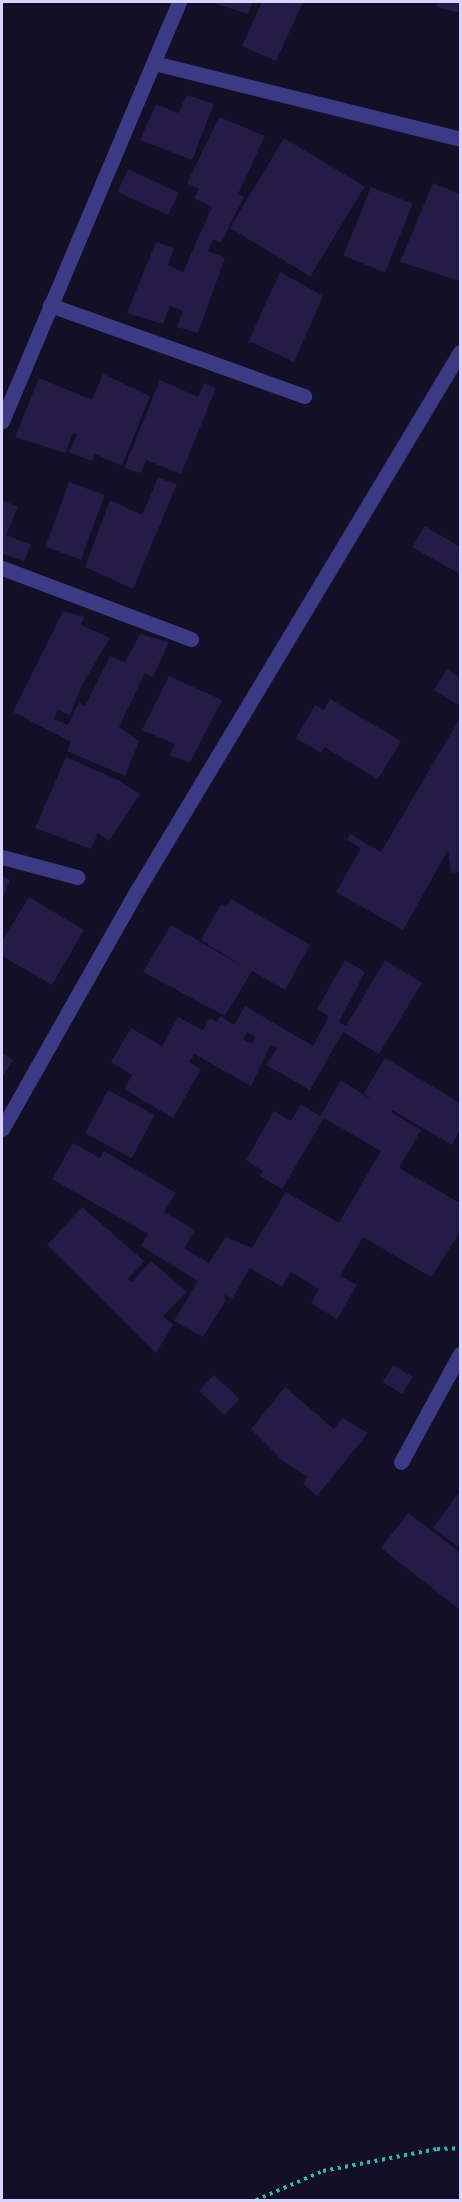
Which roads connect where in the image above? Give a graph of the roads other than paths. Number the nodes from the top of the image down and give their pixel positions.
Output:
1 (179, 2) edge
2 (153, 63) junction
3 (460, 139) edge
4 (50, 305) junction
5 (460, 351) edge
6 (304, 396) dead end
7 (2, 421) edge
8 (2, 568) edge
9 (191, 639) dead end
10 (2, 857) edge
11 (77, 877) dead end
12 (2, 1129) edge
13 (460, 1354) edge
14 (401, 1462) dead end

1 - 2 street
2 - 3 street
2 - 4 street
4 - 6 street
4 - 7 street
5 - 12 street
8 - 9 street
10 - 11 street
13 - 14 street

